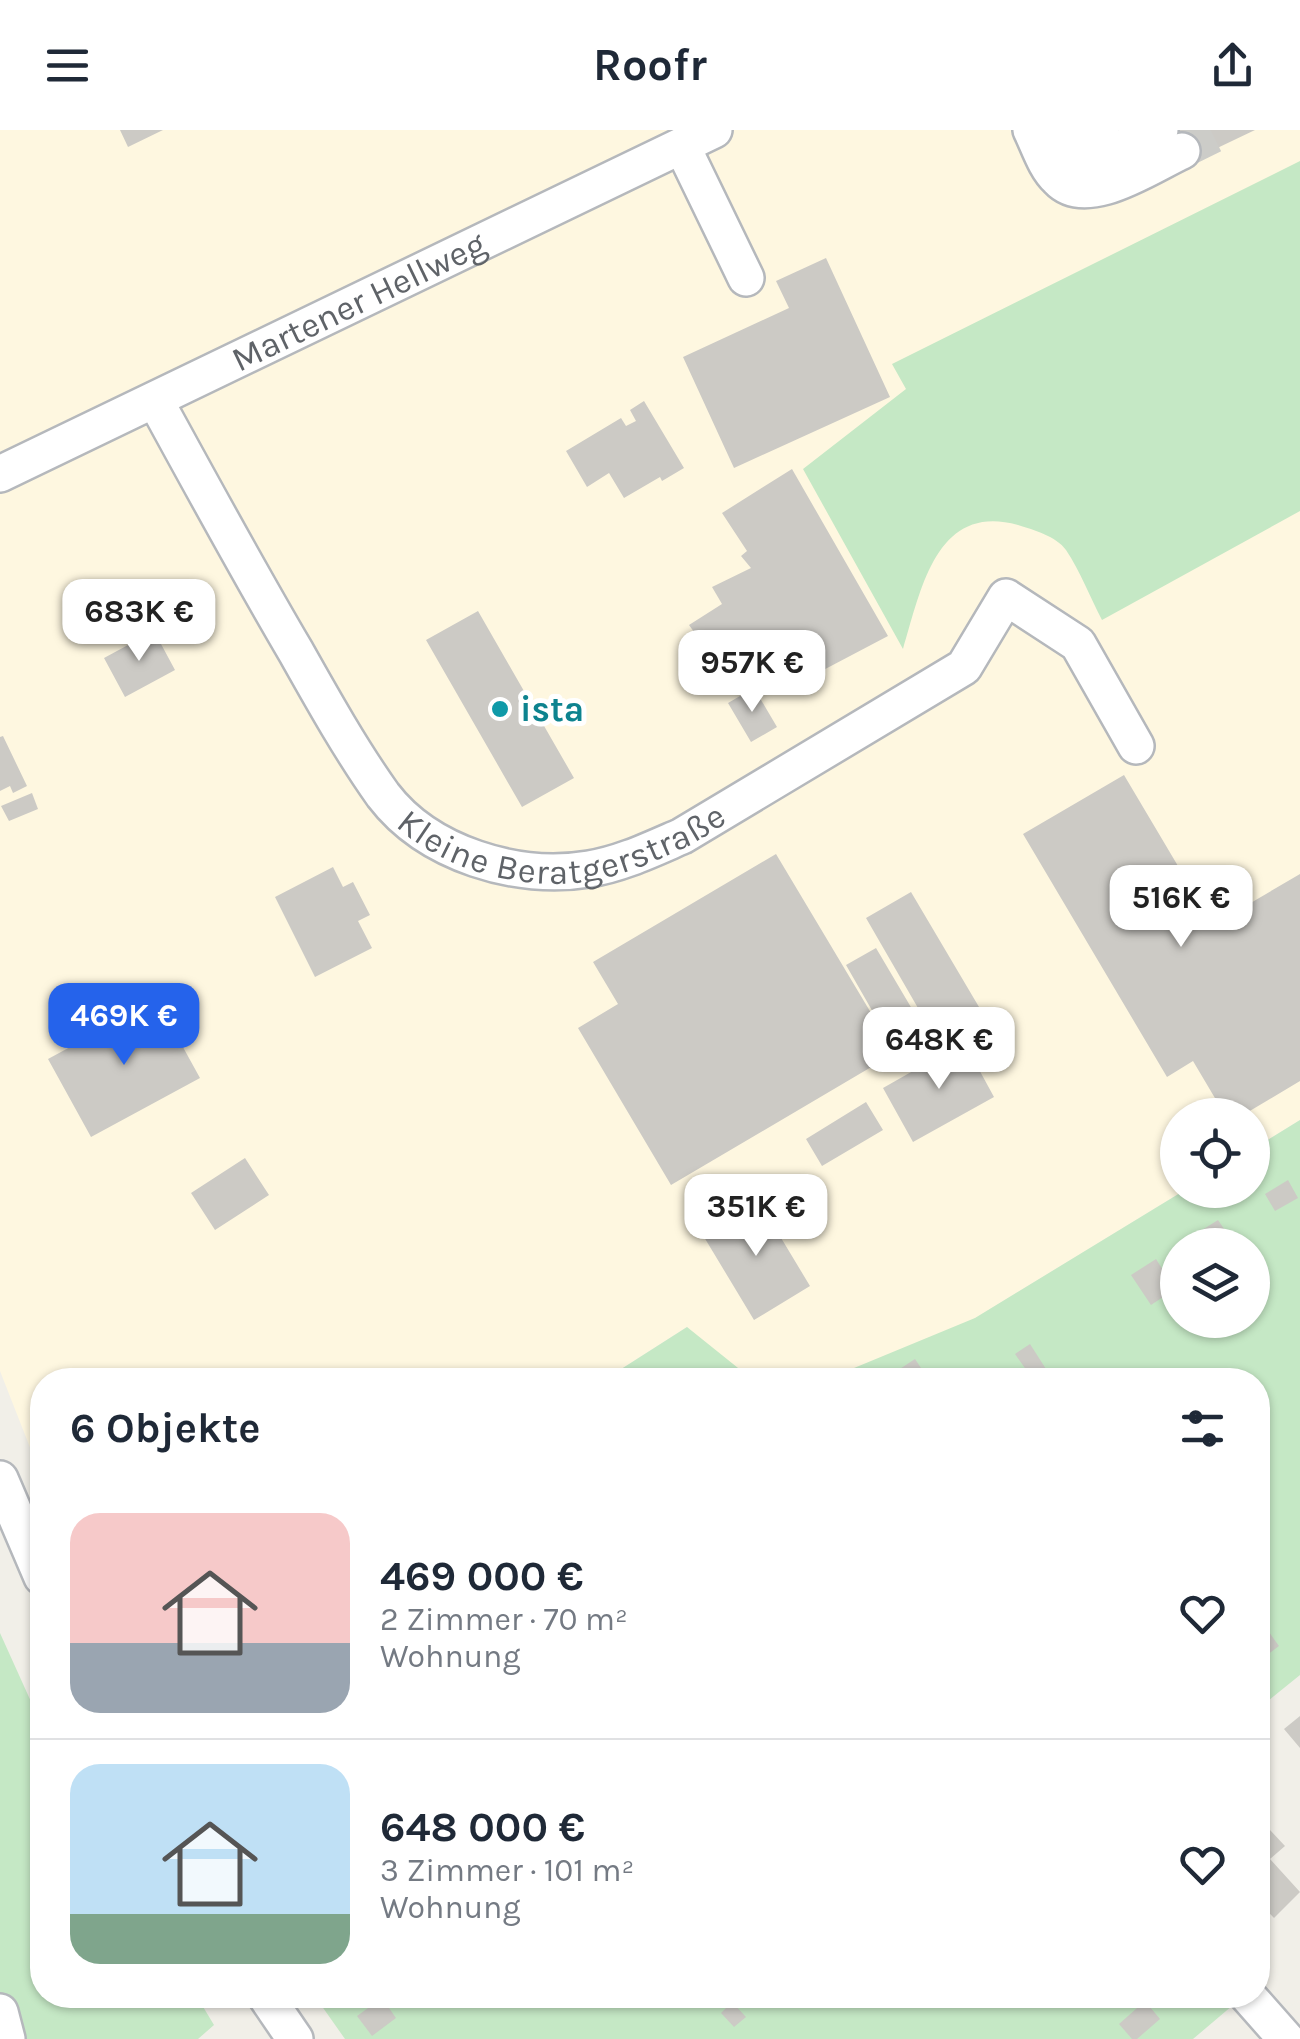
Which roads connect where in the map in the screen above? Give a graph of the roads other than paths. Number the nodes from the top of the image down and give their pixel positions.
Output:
1 (1101, 130) edge
2 (699, 135) edge
3 (1171, 140) tunnel mouth
4 (1039, 146) edge
5 (746, 278) dead end
6 (155, 400) junction
7 (0, 474) edge
8 (1136, 746) dead end
9 (0, 1478) edge
10 (30, 1549) edge
11 (274, 2008) edge
12 (1263, 2008) edge
13 (0, 2012) edge
14 (1289, 2029) edge
15 (7, 2039) edge
16 (295, 2039) edge

1 - 4 street
2 - 5 street
2 - 6 street, Martener Hellweg
3 - 4 street
6 - 7 street, Martener Hellweg
6 - 8 street, Kleine Beratgerstraße
9 - 10 street
11 - 16 street
12 - 14 street
13 - 15 street

